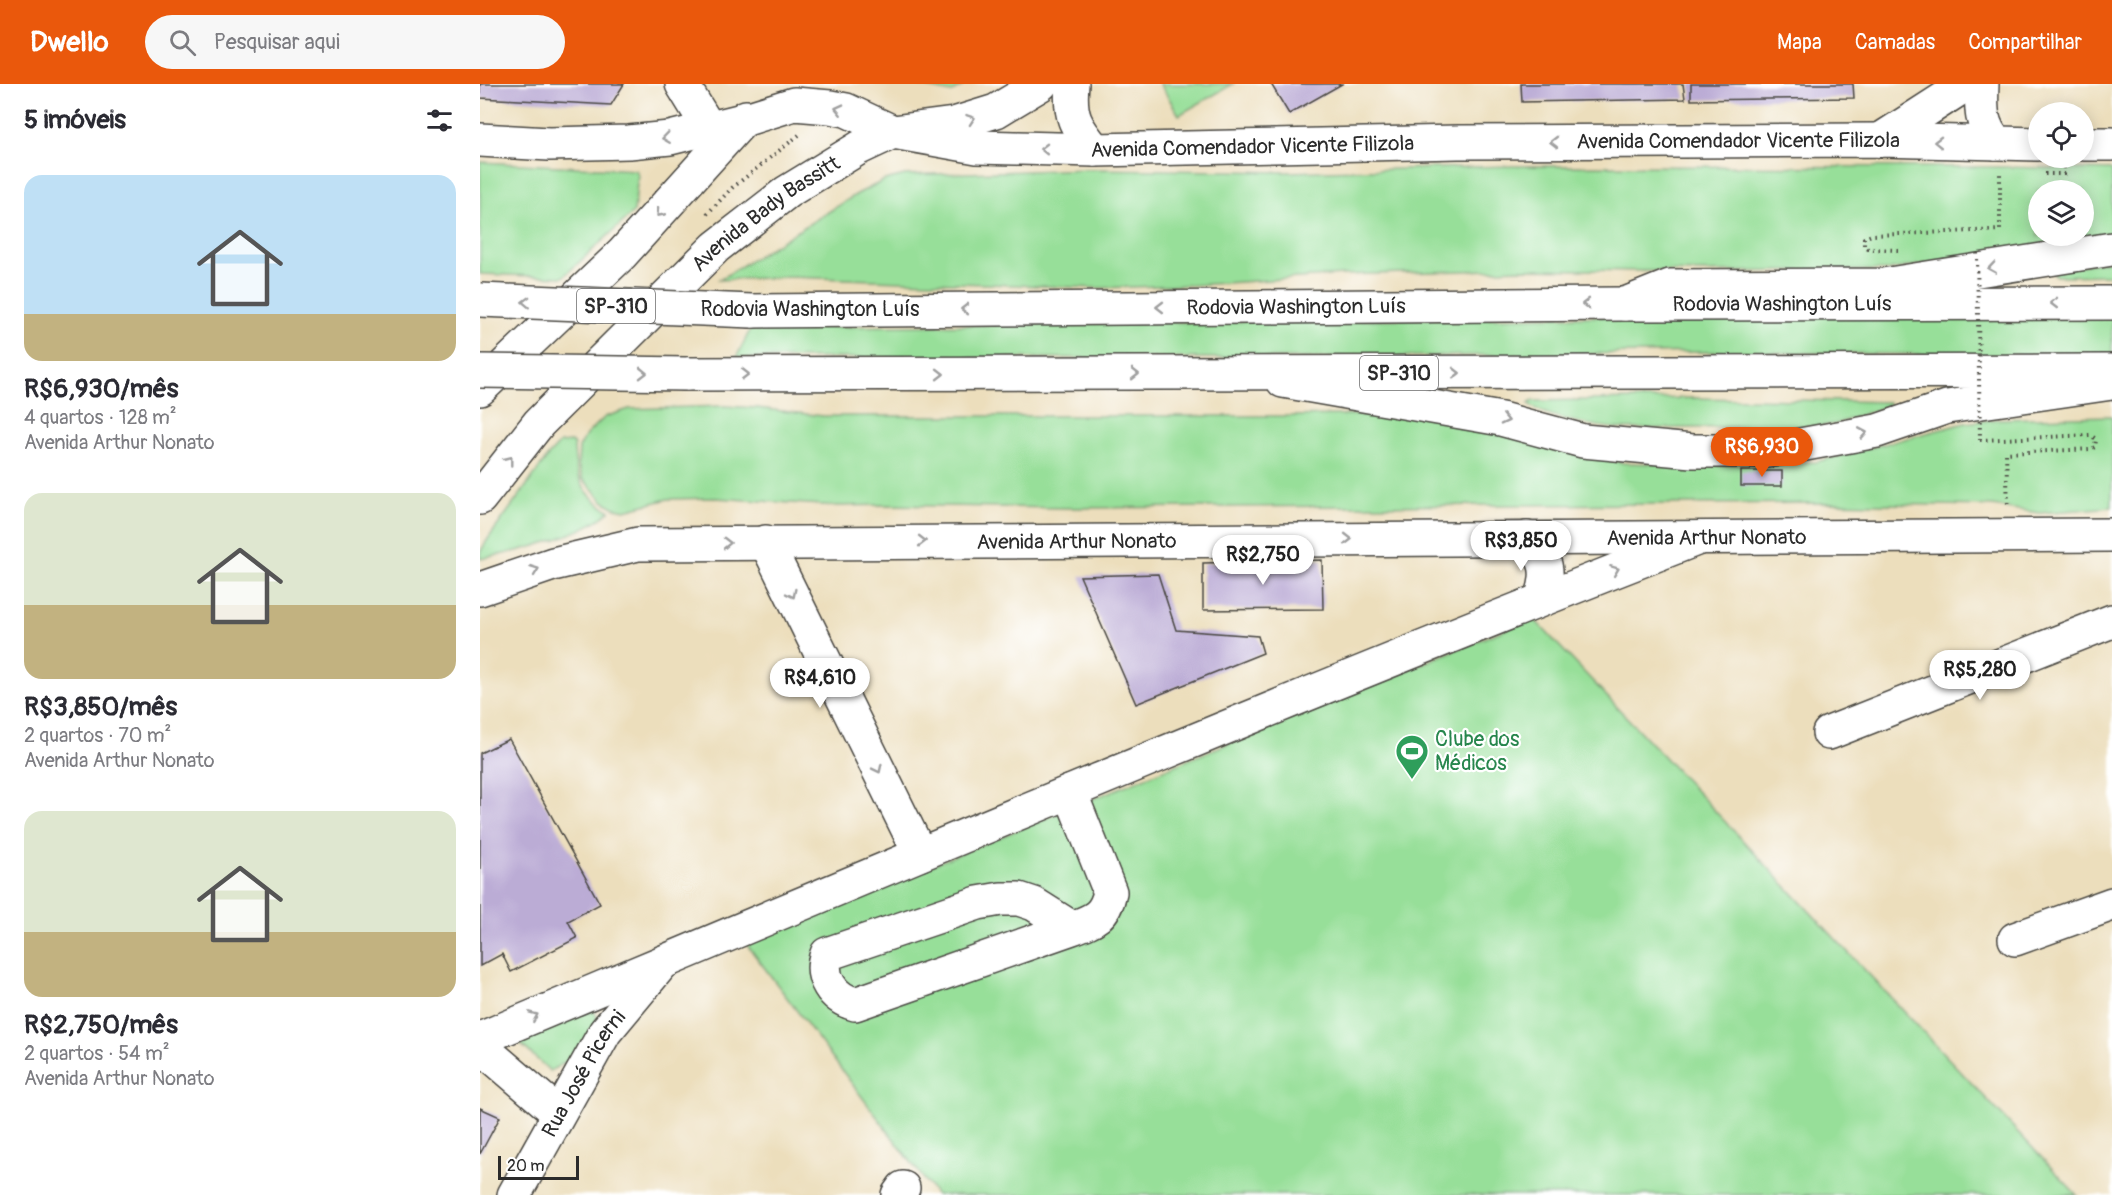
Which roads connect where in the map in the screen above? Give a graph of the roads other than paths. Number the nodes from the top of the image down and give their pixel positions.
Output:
1 (682, 84) edge
2 (795, 84) edge
3 (1041, 84) edge
4 (1072, 84) edge
5 (1967, 84) edge
6 (1982, 84) edge
7 (743, 120) junction
8 (709, 128) junction
9 (893, 132) junction
10 (480, 140) edge
11 (1880, 140) junction
12 (1996, 143) junction
13 (2094, 144) edge
14 (2112, 144) edge
15 (1095, 150) junction
16 (2028, 154) edge
17 (2112, 249) edge
18 (480, 300) edge
19 (2112, 303) edge
20 (1625, 304) junction
21 (480, 371) edge
22 (2112, 371) edge
23 (1240, 374) junction
24 (2112, 384) edge
25 (480, 389) edge
26 (480, 498) edge
27 (2112, 535) edge
28 (1701, 537) junction
29 (1527, 538) junction
30 (766, 542) junction
31 (480, 589) edge
32 (1541, 599) junction
33 (2112, 621) edge
34 (1829, 733) dead end
35 (1070, 792) junction
36 (920, 854) junction
37 (2112, 904) edge
38 (1072, 928) junction
39 (2015, 939) dead end
40 (663, 962) junction
41 (480, 1039) edge
42 (480, 1046) edge
43 (558, 1113) junction
44 (514, 1195) edge

1 - 8 main road
2 - 7 main road
9 -> 3 main road, Avenida Bady Bassitt
4 - 15 main road
5 - 11 main road
6 - 12 main road
7 - 8 main road, Avenida Comendador Vicente Filizola
9 -> 7 main road, Avenida Comendador Vicente Filizola
7 -> 25 main road
8 -> 10 main road, Avenida Comendador Vicente Filizola
15 -> 9 main road, Avenida Comendador Vicente Filizola
26 -> 9 main road, Avenida Bady Bassitt
12 -> 11 main road, Avenida Comendador Vicente Filizola
11 -> 15 main road, Avenida Comendador Vicente Filizola
12 - 16 main road, Avenida Comendador Vicente Filizola
13 - 14 main road
17 -> 20 main road
20 -> 18 main road, Rodovia Washington Luís / SP-310, bridge
19 -> 20 main road, Rodovia Washington Luís / SP-310
21 -> 23 main road, SP-310, bridge
23 -> 22 main road, SP-310
23 -> 24 main road
27 - 28 main road, Avenida Arthur Nonato
28 - 29 main road, Avenida Arthur Nonato
32 -> 28 main road
30 -> 29 main road, Avenida Arthur Nonato
29 - 32 main road
31 -> 30 main road, Avenida Arthur Nonato
30 -> 36 main road
32 - 35 main road
33 - 34 main road
35 - 36 main road
35 - 38 main road
36 - 40 main road
37 - 39 main road
38 - 38 main road
41 -> 40 main road
40 - 43 main road, Rua José Picerni
42 - 43 main road
43 - 44 main road, Rua José Picerni

